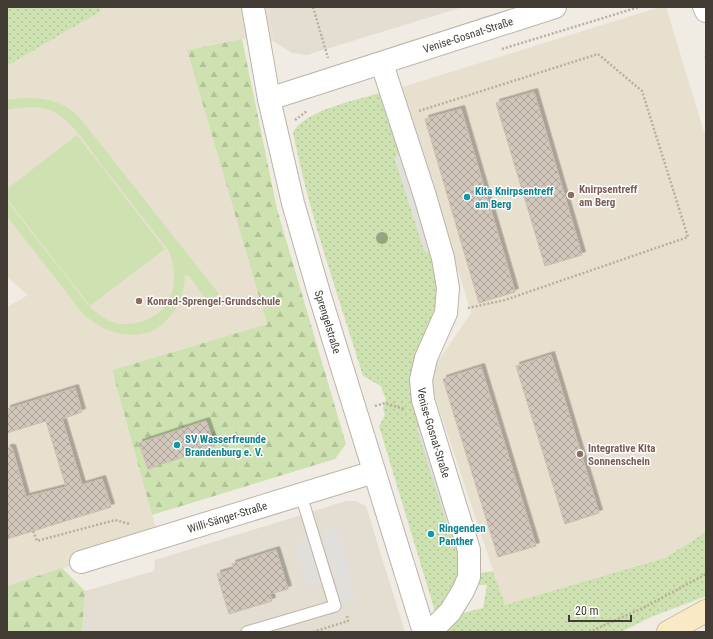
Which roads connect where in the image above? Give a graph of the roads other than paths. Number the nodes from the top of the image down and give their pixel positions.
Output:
1 (253, 7) edge
2 (555, 7) edge
3 (704, 7) edge
4 (706, 11) edge
5 (382, 64) junction
6 (269, 99) junction
7 (374, 472) junction
8 (301, 495) junction
9 (81, 562) dead end
10 (706, 611) edge
11 (267, 629) edge
12 (247, 632) edge
13 (424, 632) edge
14 (430, 632) edge
15 (668, 632) edge

1 - 6 street, Sprengelstraße
2 - 5 street, Venise-Gosnat-Straße
3 - 4 street
5 - 6 street, Venise-Gosnat-Straße
5 - 14 street, Venise-Gosnat-Straße
6 - 7 street, Sprengelstraße
7 - 8 street, Willi-Sänger-Straße
7 - 13 street, Sprengelstraße
8 - 9 street, Willi-Sänger-Straße
8 - 11 lane
10 - 15 main road
11 - 12 lane

